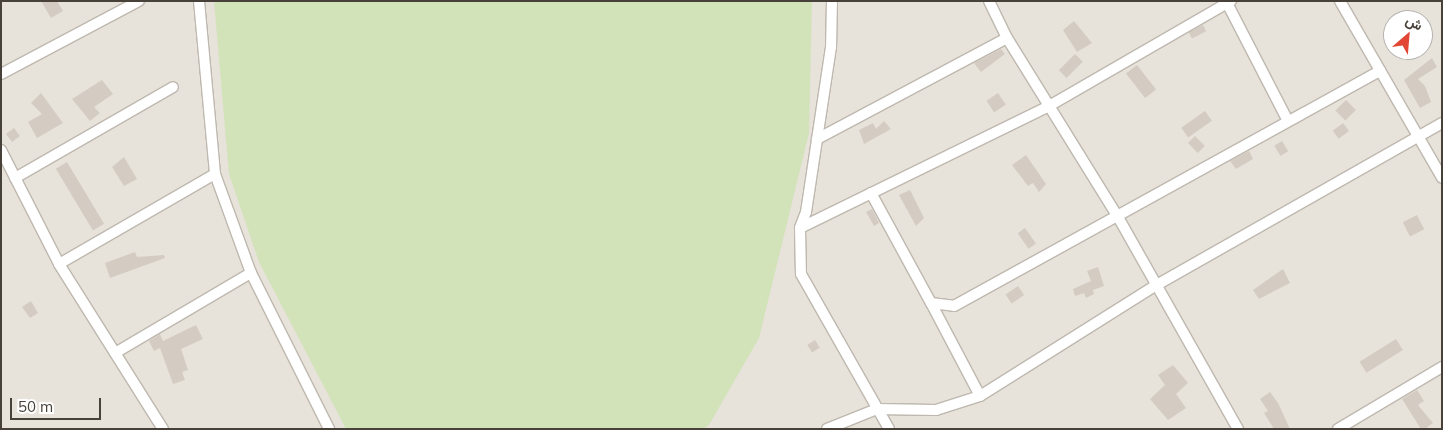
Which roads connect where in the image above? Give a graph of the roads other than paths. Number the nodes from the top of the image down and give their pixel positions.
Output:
1 (139, 1) edge
2 (199, 1) edge
3 (832, 1) edge
4 (992, 2) edge
5 (1228, 2) edge
6 (1342, 2) edge
7 (1007, 38) junction
8 (1380, 71) junction
9 (1, 74) edge
10 (173, 87) dead end
11 (1049, 106) junction
12 (1288, 121) junction
13 (1442, 123) edge
14 (818, 139) junction
15 (1418, 139) junction
16 (1, 150) edge
17 (215, 174) junction
18 (15, 178) junction
19 (1442, 178) edge
20 (871, 193) junction
21 (1118, 217) junction
22 (800, 228) junction
23 (59, 264) junction
24 (252, 273) junction
25 (1156, 286) junction
26 (931, 303) junction
27 (115, 353) junction
28 (1442, 367) edge
29 (980, 396) junction
30 (877, 409) junction
31 (162, 429) edge
32 (329, 429) edge
33 (827, 429) edge
34 (889, 429) edge
35 (1238, 429) edge
36 (1338, 429) edge

1 - 9 street
2 - 17 street
3 - 14 street
4 - 7 street
5 - 11 street
5 - 12 street
6 - 8 street
7 - 11 street
7 - 14 street
8 - 12 street
8 - 15 street
10 - 18 street
11 - 20 street
11 - 21 street
12 - 21 street
13 - 15 street
14 - 22 street
15 - 19 street
15 - 25 street
16 - 18 street
17 - 23 street
17 - 24 street
18 - 23 street
20 - 22 street
20 - 26 street
21 - 25 street
21 - 26 street
22 - 30 street
23 - 27 street
24 - 27 street
24 - 32 street
25 - 29 street
25 - 35 street
26 - 29 street
27 - 31 street
28 - 36 street
29 - 30 street
30 - 33 street
30 - 34 street

